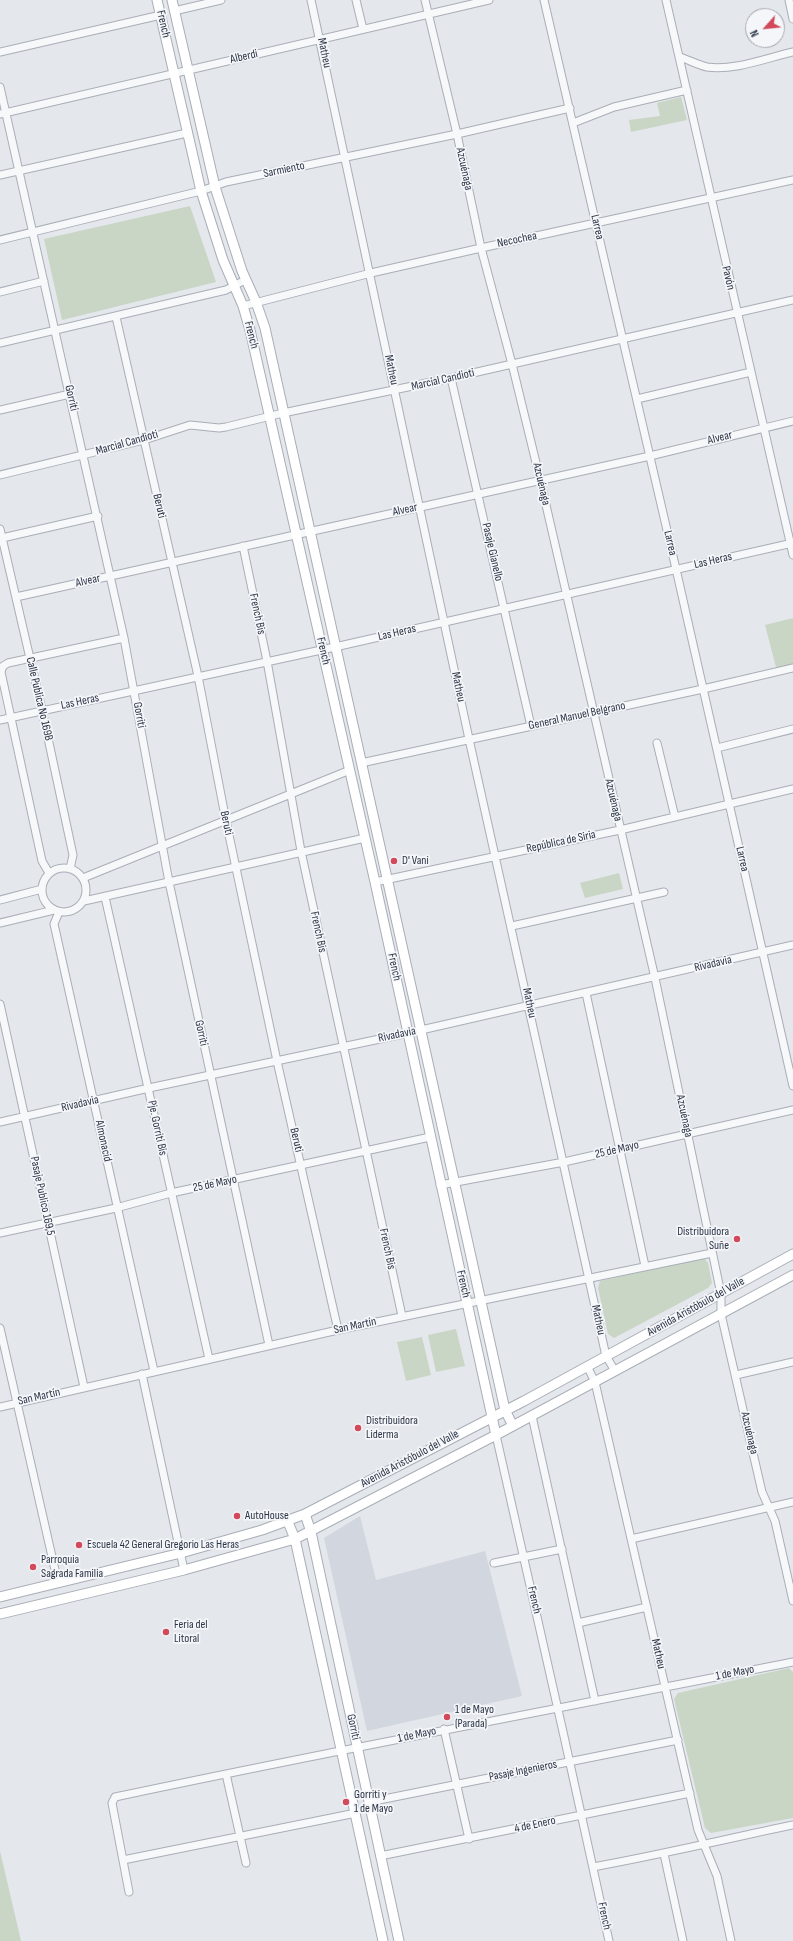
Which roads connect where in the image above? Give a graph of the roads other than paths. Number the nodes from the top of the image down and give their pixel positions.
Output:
1 (157, 0) edge
2 (172, 0) edge
3 (221, 0) edge
4 (311, 0) edge
5 (356, 0) edge
6 (425, 0) edge
7 (489, 0) edge
8 (544, 0) edge
9 (666, 0) edge
10 (789, 0) edge
11 (174, 11) junction
12 (429, 14) junction
13 (161, 15) junction
14 (793, 19) edge
15 (363, 29) junction
16 (321, 39) junction
17 (0, 52) edge
18 (793, 52) edge
19 (680, 57) junction
20 (188, 70) junction
21 (173, 72) junction
22 (0, 87) edge
23 (687, 90) junction
24 (570, 108) junction
25 (3, 113) edge
26 (573, 123) junction
27 (187, 133) junction
28 (457, 134) junction
29 (346, 157) junction
30 (19, 171) junction
31 (0, 175) edge
32 (793, 180) edge
33 (215, 186) junction
34 (201, 192) junction
35 (710, 198) junction
36 (596, 223) junction
37 (33, 232) junction
38 (0, 240) edge
39 (480, 248) junction
40 (371, 273) junction
41 (245, 280) junction
42 (44, 282) junction
43 (235, 286) junction
44 (0, 292) edge
45 (793, 300) edge
46 (256, 302) junction
47 (243, 306) junction
48 (737, 313) junction
49 (116, 317) junction
50 (55, 331) junction
51 (624, 340) junction
52 (0, 343) edge
53 (512, 364) junction
54 (751, 372) junction
55 (451, 378) junction
56 (395, 391) junction
57 (70, 394) junction
58 (637, 399) junction
59 (0, 410) edge
60 (283, 413) junction
61 (270, 416) junction
62 (793, 421) edge
63 (764, 428) junction
64 (144, 440) junction
65 (83, 455) junction
66 (650, 456) junction
67 (0, 475) edge
68 (540, 479) junction
69 (478, 494) junction
70 (420, 507) junction
71 (98, 516) junction
72 (0, 530) edge
73 (309, 530) junction
74 (297, 534) junction
75 (2, 538) junction
76 (792, 543) edge
77 (243, 546) junction
78 (793, 555) edge
79 (172, 563) junction
80 (676, 570) junction
81 (110, 576) junction
82 (566, 595) junction
83 (16, 597) junction
84 (506, 609) junction
85 (444, 622) junction
86 (124, 638) junction
87 (335, 647) junction
88 (323, 650) junction
89 (30, 658) junction
90 (267, 661) junction
91 (793, 668) edge
92 (1, 672) edge
93 (198, 676) junction
94 (703, 689) junction
95 (135, 690) junction
96 (42, 710) junction
97 (593, 712) junction
98 (11, 717) junction
99 (0, 720) edge
100 (531, 726) junction
101 (793, 729) edge
102 (469, 739) junction
103 (656, 743) dead end
104 (717, 748) junction
105 (361, 763) junction
106 (350, 770) junction
107 (793, 790) edge
108 (291, 793) junction
109 (729, 804) junction
110 (675, 817) junction
111 (226, 821) junction
112 (620, 830) junction
113 (365, 838) junction
114 (162, 846) junction
115 (301, 852) junction
116 (496, 856) junction
117 (236, 867) junction
118 (70, 869) junction
119 (49, 873) junction
120 (83, 878) junction
121 (387, 879) junction
122 (169, 882) junction
123 (375, 882) junction
124 (42, 889) junction
125 (664, 892) dead end
126 (105, 897) junction
127 (636, 899) junction
128 (0, 900) edge
129 (84, 901) junction
130 (56, 911) junction
131 (0, 923) edge
132 (512, 926) junction
133 (793, 945) edge
134 (763, 952) junction
135 (655, 978) junction
136 (586, 993) junction
137 (0, 1004) edge
138 (529, 1005) junction
139 (420, 1030) junction
140 (408, 1033) junction
141 (343, 1046) junction
142 (277, 1061) junction
143 (210, 1075) junction
144 (793, 1086) edge
145 (149, 1088) junction
146 (94, 1101) junction
147 (793, 1110) edge
148 (25, 1116) junction
149 (0, 1122) edge
150 (688, 1134) junction
151 (430, 1137) junction
152 (365, 1150) junction
153 (620, 1150) junction
154 (564, 1162) junction
155 (301, 1165) junction
156 (234, 1180) junction
157 (454, 1183) junction
158 (440, 1185) junction
159 (171, 1193) junction
160 (116, 1208) junction
161 (48, 1223) junction
162 (0, 1233) edge
163 (712, 1253) junction
164 (793, 1254) edge
165 (645, 1266) junction
166 (793, 1275) edge
167 (589, 1278) junction
168 (721, 1294) junction
169 (481, 1300) junction
170 (467, 1303) junction
171 (721, 1314) junction
172 (402, 1316) junction
173 (0, 1328) edge
174 (338, 1330) junction
175 (269, 1345) junction
176 (606, 1356) junction
177 (209, 1359) junction
178 (793, 1362) edge
179 (587, 1366) junction
180 (154, 1371) junction
181 (615, 1371) junction
182 (142, 1374) junction
183 (736, 1375) junction
184 (595, 1382) junction
185 (84, 1387) junction
186 (17, 1402) junction
187 (0, 1406) edge
188 (505, 1410) junction
189 (532, 1416) junction
190 (491, 1417) junction
191 (513, 1426) junction
192 (496, 1435) junction
193 (793, 1502) edge
194 (770, 1508) junction
195 (305, 1514) junction
196 (288, 1522) junction
197 (311, 1532) junction
198 (296, 1539) junction
199 (631, 1539) junction
200 (562, 1549) junction
201 (181, 1553) junction
202 (524, 1557) junction
203 (494, 1564) dead end
204 (184, 1570) junction
205 (791, 1581) edge
206 (58, 1583) junction
207 (0, 1597) edge
208 (793, 1601) edge
209 (647, 1607) junction
210 (0, 1614) edge
211 (578, 1623) junction
212 (793, 1662) edge
213 (666, 1687) junction
214 (595, 1700) junction
215 (559, 1708) junction
216 (444, 1730) junction
217 (678, 1740) junction
218 (358, 1748) junction
219 (343, 1751) junction
220 (569, 1762) junction
221 (226, 1774) junction
222 (456, 1784) junction
223 (690, 1793) junction
224 (369, 1802) junction
225 (356, 1813) junction
226 (580, 1815) junction
227 (793, 1825) edge
228 (239, 1836) junction
229 (469, 1839) junction
230 (704, 1843) junction
231 (664, 1854) junction
232 (380, 1856) junction
233 (123, 1860) junction
234 (246, 1863) dead end
235 (593, 1867) junction
236 (129, 1892) dead end
237 (383, 1941) edge
238 (399, 1941) edge
239 (609, 1941) edge
240 (683, 1941) edge
241 (731, 1941) edge

1 - 13 main road, French
2 - 11 main road, French
3 - 11 street
4 - 16 street, Matheu
5 - 15 street
6 - 12 street, Azcuénaga
7 - 12 street, Alberdi
8 - 24 street, Larrea
9 - 19 street, Pavón
10 - 14 street
11 - 20 main road, French
12 - 15 street, Alberdi
12 - 28 street, Azcuénaga
13 - 17 street
13 - 21 main road, French
15 - 16 street, Alberdi
16 - 20 street, Alberdi
16 - 29 street, Matheu
18 - 19 street
19 - 23 street, Pavón
20 - 21 street, Alberdi
20 - 33 main road, French
21 - 25 street, Alberdi
21 - 27 main road, French
22 - 25 street, Gorriti
23 - 26 street
23 - 35 street, Pavón
24 - 26 street, Larrea
24 - 28 street, Sarmiento
25 - 30 street, Gorriti
26 - 36 street, Larrea
27 - 30 street
27 - 34 main road, French
28 - 29 street, Sarmiento
28 - 39 street, Azcuénaga
29 - 33 street, Sarmiento
29 - 40 street, Matheu
30 - 31 street
30 - 37 street, Gorriti
32 - 35 street, Necochea
33 - 34 street, Sarmiento
33 - 41 main road, French
34 - 37 street, Sarmiento
34 - 43 main road, French
35 - 36 street, Necochea
35 - 48 street, Pavón
36 - 39 street, Necochea
36 - 51 street, Larrea
37 - 38 street, Sarmiento
37 - 42 street, Gorriti
39 - 40 street, Necochea
39 - 53 street, Azcuénaga
40 - 46 street, Necochea
40 - 56 street, Matheu
41 - 43 street
41 - 46 main road, French
42 - 44 street
42 - 50 street, Gorriti
43 - 47 main road, French
43 - 49 street
45 - 48 street, Marcial Candioti
46 - 47 street, Necochea
46 - 60 main road, French
47 - 61 main road, French
48 - 51 street, Marcial Candioti
48 - 54 street, Pavón
49 - 50 street
49 - 64 street, Beruti
50 - 52 street
50 - 57 street, Gorriti
51 - 53 street, Marcial Candioti
51 - 58 street, Larrea
53 - 55 street, Marcial Candioti
53 - 68 street, Azcuénaga
54 - 58 street
54 - 63 street, Pavón
55 - 56 street, Marcial Candioti
55 - 69 street, Pasaje Gianello
56 - 60 street, Marcial Candioti
56 - 70 street, Matheu
57 - 59 street
57 - 65 street, Gorriti
58 - 66 street, Larrea
60 - 61 street, Marcial Candioti
60 - 73 main road, French
61 - 64 street, Marcial Candioti
61 - 74 main road, French
62 - 63 street, Alvear
63 - 66 street, Alvear
63 - 76 street, Pavón
64 - 65 street, Marcial Candioti
64 - 79 street, Beruti
65 - 67 street, Marcial Candioti
65 - 71 street, Gorriti
66 - 68 street, Alvear
66 - 80 street, Larrea
68 - 69 street, Alvear
68 - 82 street, Azcuénaga
69 - 70 street, Alvear
69 - 84 street, Pasaje Gianello
70 - 73 street, Alvear
70 - 85 street, Matheu
71 - 75 street
71 - 81 street, Gorriti
72 - 75 street, Calle Publica No 169B
73 - 74 street, Alvear
73 - 87 main road, French
74 - 77 street, Alvear
74 - 88 main road, French
75 - 83 street, Calle Publica No 169B
76 - 78 street, Pavón
76 - 80 street, Las Heras
77 - 79 street, Alvear
77 - 90 street, French Bis
79 - 81 street, Alvear
79 - 93 street, Beruti
80 - 82 street, Las Heras
80 - 94 street, Larrea
81 - 83 street, Alvear
81 - 86 street, Gorriti
82 - 84 street, Las Heras
82 - 97 street, Azcuénaga
83 - 89 street, Calle Publica No 169B
84 - 85 street, Las Heras
84 - 100 street, Pasaje Gianello
85 - 87 street, Las Heras
85 - 102 street, Matheu
86 - 89 street
86 - 95 street, Gorriti
87 - 88 street, Las Heras
87 - 105 main road, French
88 - 90 street, Las Heras
88 - 106 main road, French
89 - 92 street
89 - 96 street, Calle Publica No 169B
90 - 93 street, Las Heras
90 - 108 street, French Bis
91 - 94 street, General Manuel Belgrano
92 - 98 street
93 - 95 street, Las Heras
93 - 111 street, Beruti
94 - 97 street, General Manuel Belgrano
94 - 104 street, Larrea
95 - 96 street, Las Heras
95 - 114 street, Gorriti
96 - 98 street, Las Heras
96 - 118 street, Calle Publica No 169B
97 - 100 street, General Manuel Belgrano
97 - 112 street, Azcuénaga
98 - 99 street, Las Heras
98 - 119 street
100 - 102 street, General Manuel Belgrano
101 - 104 street
102 - 105 street, General Manuel Belgrano
102 - 116 street, Matheu
103 - 110 street
104 - 109 street, Larrea
105 - 121 main road, French
106 - 108 street
106 - 113 main road, French
107 - 109 street, República de Siria
108 - 111 street
108 - 115 street, French Bis
109 - 110 street, República de Siria
109 - 134 street, Larrea
110 - 112 street, República de Siria
111 - 114 street
111 - 117 street, Beruti
112 - 116 street, República de Siria
112 - 127 street, Azcuénaga
113 - 115 street
113 - 123 main road, French
114 - 120 street
114 - 122 street, Gorriti
115 - 117 street
115 - 141 street, French Bis
116 - 121 street, República de Siria
116 - 132 street, Matheu
117 - 122 street
117 - 142 street, Beruti
118 - 119 street
118 - 120 street
119 - 124 street
120 - 129 street
121 - 123 street, República de Siria
121 - 139 main road, French
122 - 126 street
122 - 143 street, Gorriti
123 - 140 main road, French
124 - 128 street
124 - 130 street
125 - 127 street
126 - 129 street
126 - 145 street, Pje. Gorriti Bis
127 - 132 street
127 - 135 street, Azcuénaga
129 - 130 street
130 - 131 street
130 - 146 street, Almonacid
132 - 138 street, Matheu
133 - 134 street, Rivadavia
134 - 135 street, Rivadavia
134 - 144 street, Larrea
135 - 136 street, Rivadavia
135 - 150 street, Azcuénaga
136 - 138 street, Rivadavia
136 - 153 street
137 - 148 street, Pasaje Publico 169,5
138 - 139 street, Rivadavia
138 - 154 street, Matheu
139 - 140 street, Rivadavia
139 - 157 main road, French
140 - 141 street, Rivadavia
140 - 151 main road, French
141 - 142 street, Rivadavia
141 - 152 street, French Bis
142 - 143 street, Rivadavia
142 - 155 street, Beruti
143 - 145 street, Rivadavia
143 - 156 street, Gorriti
145 - 146 street, Rivadavia
145 - 159 street, Pje. Gorriti Bis
146 - 148 street, Rivadavia
146 - 160 street, Almonacid
147 - 150 street, 25 de Mayo
148 - 149 street, Rivadavia
148 - 161 street, Pasaje Publico 169,5
150 - 153 street, 25 de Mayo
150 - 163 street, Azcuénaga
151 - 152 street, 25 de Mayo
151 - 158 main road, French
152 - 155 street, 25 de Mayo
152 - 172 street, French Bis
153 - 154 street, 25 de Mayo
153 - 165 street
154 - 157 street, 25 de Mayo
154 - 167 street, Matheu
155 - 156 street, 25 de Mayo
155 - 174 street, Beruti
156 - 159 street, 25 de Mayo
156 - 175 street, Gorriti
157 - 158 street, 25 de Mayo
157 - 169 main road, French
158 - 170 main road, French
159 - 160 street, 25 de Mayo
159 - 177 street, Pje. Gorriti Bis
160 - 161 street, 25 de Mayo
160 - 180 street, Almonacid
161 - 162 street, 25 de Mayo
161 - 185 street, Pasaje Publico 169,5
163 - 165 street, San Martín
163 - 168 street, Azcuénaga
164 - 168 main road, Avenida Aristóbulo del Valle
165 - 167 street, San Martín
166 - 171 main road, Avenida Aristóbulo del Valle
167 - 169 street, San Martín
167 - 176 street, Matheu
168 - 171 street, Azcuénaga
168 - 176 main road, Avenida Aristóbulo del Valle
169 - 170 street, San Martín
169 - 188 main road, French
170 - 172 street, San Martín
170 - 190 main road, French
171 - 181 main road, Avenida Aristóbulo del Valle
171 - 183 street, Azcuénaga
172 - 174 street, San Martín
173 - 186 street
174 - 175 street, San Martín
175 - 177 street, San Martín
176 - 179 main road, Avenida Aristóbulo del Valle
176 - 181 street, Matheu
177 - 180 street, San Martín
178 - 183 street
179 - 184 street, Matheu
179 - 188 main road, Avenida Aristóbulo del Valle
180 - 182 street, San Martín
181 - 184 main road, Avenida Aristóbulo del Valle
182 - 185 street, San Martín
182 - 201 street
183 - 194 street, Azcuénaga
184 - 189 main road, Avenida Aristóbulo del Valle
184 - 199 street, Matheu
185 - 186 street, San Martín
186 - 187 street, San Martín
186 - 206 street
188 - 190 main road, Avenida Aristóbulo del Valle
188 - 191 main road, French
189 - 191 main road, Avenida Aristóbulo del Valle
189 - 200 street
190 - 192 main road, French
190 - 195 main road, Avenida Aristóbulo del Valle
191 - 192 main road, Avenida Aristóbulo del Valle
192 - 197 main road, Avenida Aristóbulo del Valle
192 - 202 street, French
193 - 194 street
194 - 199 street
194 - 205 street, Azcuénaga
195 - 196 main road, Avenida Aristóbulo del Valle
195 - 197 main road, Gorriti
196 - 198 main road, Gorriti
196 - 201 main road, Avenida Aristóbulo del Valle
197 - 198 main road, Avenida Aristóbulo del Valle
197 - 218 main road, Gorriti
198 - 204 main road, Avenida Aristóbulo del Valle
198 - 219 main road, Gorriti
199 - 209 street, Matheu
200 - 202 street
200 - 211 street
201 - 204 street
201 - 206 main road, Avenida Aristóbulo del Valle
202 - 203 street
202 - 215 street, French
204 - 210 main road, Avenida Aristóbulo del Valle
205 - 208 street, Azcuénaga
206 - 207 main road, Avenida Aristóbulo del Valle
209 - 211 street
209 - 213 street, Matheu
211 - 214 street
212 - 213 street, 1 de Mayo
213 - 214 street, 1 de Mayo
213 - 217 street, Matheu
214 - 215 street, 1 de Mayo
215 - 216 street, 1 de Mayo
215 - 220 street, French
216 - 218 street, 1 de Mayo
216 - 222 street
217 - 220 street, Pasaje Ingenieros
217 - 223 street, Matheu
218 - 219 street, 1 de Mayo
218 - 224 main road, Gorriti
219 - 221 street, 1 de Mayo
219 - 225 main road, Gorriti
220 - 222 street, Pasaje Ingenieros
220 - 226 street, French
221 - 228 street
221 - 233 street, 1 de Mayo
222 - 224 street, Pasaje Ingenieros
222 - 229 street
223 - 226 street, 4 de Enero
223 - 230 street, Matheu
224 - 232 main road, Gorriti
225 - 228 street
225 - 237 main road, Gorriti
226 - 229 street, 4 de Enero
226 - 235 street, French
227 - 230 street
228 - 233 street
228 - 234 street
229 - 232 street, 4 de Enero
230 - 231 street
230 - 241 street, Matheu
231 - 235 street
231 - 240 street
232 - 238 main road, Gorriti
233 - 236 street
235 - 239 street, French

